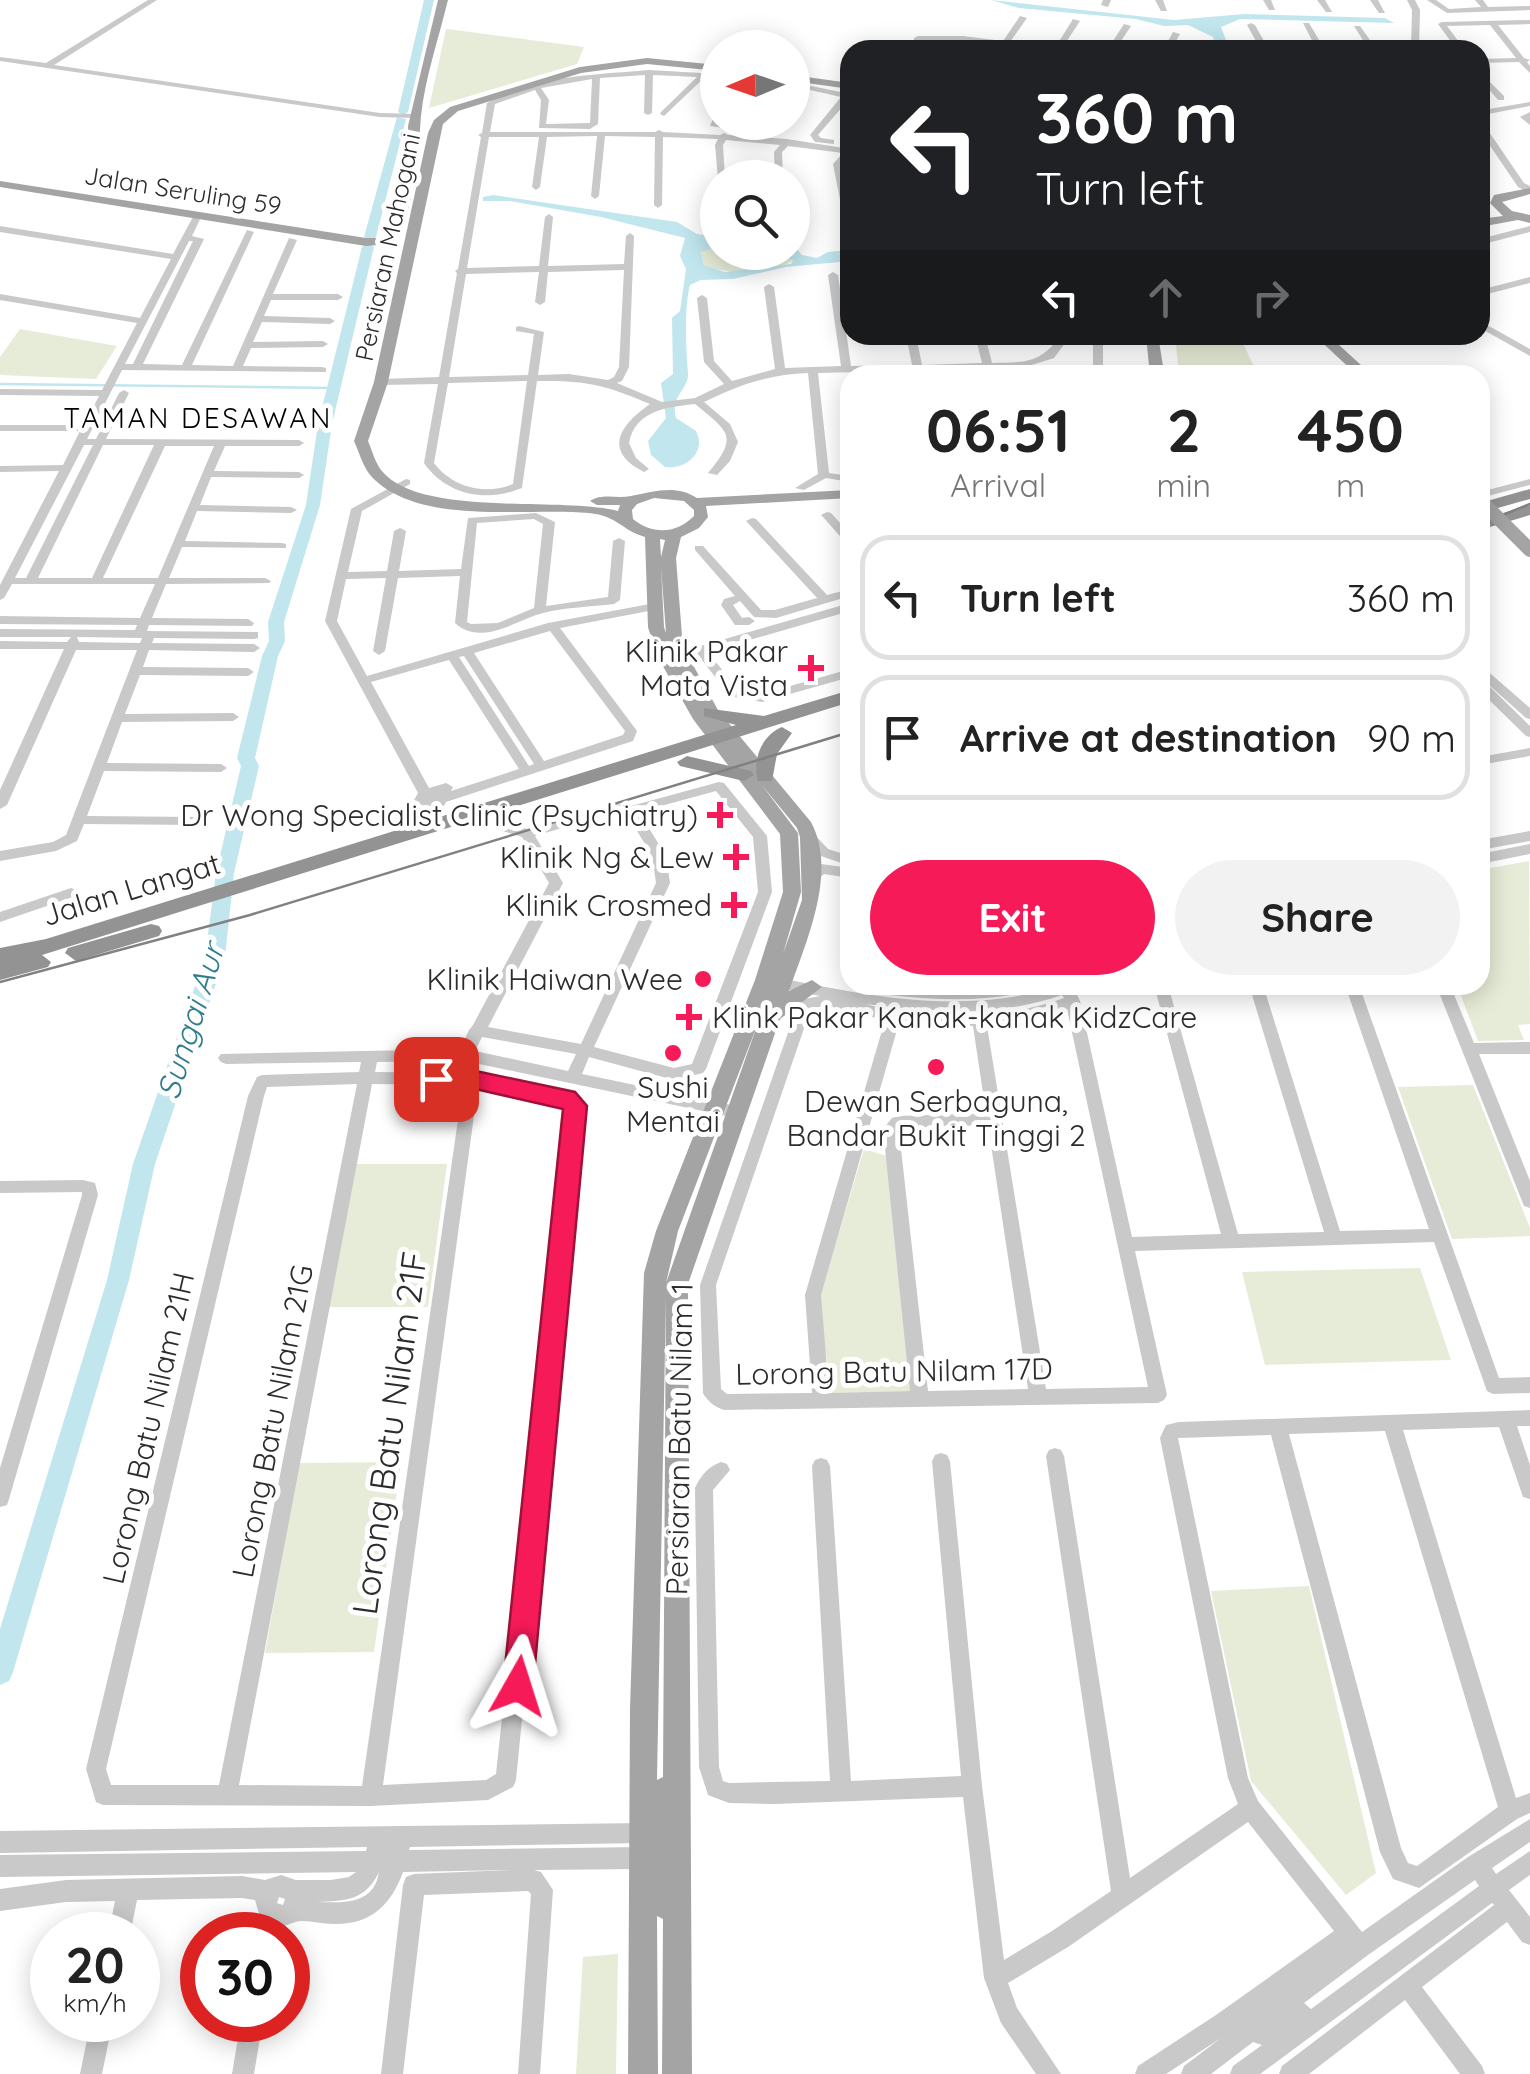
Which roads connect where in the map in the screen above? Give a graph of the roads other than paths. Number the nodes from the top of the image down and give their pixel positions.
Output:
1 (152, 0) edge
2 (443, 0) edge
3 (1321, 0) edge
4 (1374, 0) edge
5 (1411, 0) edge
6 (1431, 0) edge
7 (1479, 0) edge
8 (1530, 8) edge
9 (1486, 9) junction
10 (1328, 10) dead end
11 (1382, 11) dead end
12 (1023, 18) dead end
13 (1076, 20) dead end
14 (1530, 22) edge
15 (1492, 23) junction
16 (1250, 25) dead end
17 (1306, 25) dead end
18 (1127, 26) dead end
19 (1358, 28) dead end
20 (1176, 34) dead end
21 (1007, 40) edge
22 (1063, 40) edge
23 (1118, 40) edge
24 (1173, 40) edge
25 (1259, 40) edge
26 (1315, 40) edge
27 (1366, 40) edge
28 (1415, 40) edge
29 (1453, 40) edge
30 (0, 59) edge
31 (58, 59) junction
32 (1526, 60) edge
33 (1490, 61) edge
34 (47, 66) junction
35 (105, 66) dead end
36 (700, 69) edge
37 (1530, 70) edge
38 (649, 72) junction
39 (700, 74) edge
40 (596, 76) junction
41 (700, 78) edge
42 (810, 85) edge
43 (1490, 86) edge
44 (538, 89) junction
45 (840, 90) edge
46 (1500, 98) dead end
47 (840, 103) edge
48 (1530, 104) edge
49 (1490, 109) edge
50 (416, 116) junction
51 (659, 132) junction
52 (601, 133) junction
53 (543, 134) junction
54 (700, 134) edge
55 (482, 135) junction
56 (1490, 139) edge
57 (776, 140) edge
58 (786, 141) junction
59 (840, 143) edge
60 (840, 150) edge
61 (1490, 154) edge
62 (778, 160) edge
63 (0, 184) edge
64 (536, 187) dead end
65 (1530, 191) edge
66 (1507, 192) junction
67 (595, 196) dead end
68 (658, 205) dead end
69 (1498, 206) junction
70 (1490, 214) edge
71 (198, 216) junction
72 (549, 217) dead end
73 (1523, 218) edge
74 (1490, 219) edge
75 (1530, 228) edge
76 (0, 230) edge
77 (250, 232) dead end
78 (630, 236) dead end
79 (186, 238) junction
80 (1490, 239) edge
81 (292, 240) dead end
82 (175, 257) junction
83 (544, 268) junction
84 (628, 268) junction
85 (460, 271) junction
86 (833, 276) dead end
87 (1530, 277) edge
88 (1490, 287) edge
89 (770, 288) dead end
90 (268, 296) junction
91 (0, 297) edge
92 (155, 297) junction
93 (338, 297) dead end
94 (171, 298) junction
95 (702, 298) dead end
96 (540, 302) dead end
97 (258, 320) junction
98 (142, 321) junction
99 (330, 321) dead end
100 (840, 326) edge
101 (1490, 327) edge
102 (518, 330) dead end
103 (247, 344) junction
104 (323, 344) dead end
105 (1056, 345) edge
106 (1061, 345) edge
107 (1317, 345) edge
108 (1331, 345) edge
109 (1530, 349) edge
110 (1058, 350) junction
111 (1032, 365) edge
112 (1338, 365) edge
113 (1354, 365) edge
114 (119, 367) junction
115 (136, 367) junction
116 (186, 368) junction
117 (237, 368) junction
118 (840, 368) edge
119 (813, 369) junction
120 (322, 370) dead end
121 (780, 371) junction
122 (532, 376) junction
123 (442, 379) junction
124 (381, 382) junction
125 (609, 383) junction
126 (730, 385) junction
127 (109, 388) junction
128 (0, 392) edge
129 (124, 393) dead end
130 (692, 402) junction
131 (658, 405) junction
132 (0, 428) edge
133 (87, 428) junction
134 (364, 431) junction
135 (80, 442) junction
136 (101, 442) junction
137 (161, 442) junction
138 (221, 442) junction
139 (298, 443) dead end
140 (67, 468) junction
141 (0, 469) edge
142 (644, 469) dead end
143 (712, 473) dead end
144 (208, 474) junction
145 (377, 474) junction
146 (824, 474) junction
147 (299, 476) dead end
148 (840, 479) edge
149 (1530, 482) edge
150 (400, 485) junction
151 (800, 488) dead end
152 (1530, 494) edge
153 (840, 495) edge
154 (1490, 497) edge
155 (415, 498) junction
156 (372, 499) junction
157 (632, 501) junction
158 (1490, 502) edge
159 (840, 504) edge
160 (1490, 505) edge
161 (193, 508) junction
162 (1490, 508) edge
163 (699, 509) junction
164 (291, 510) dead end
165 (1530, 510) edge
166 (827, 515) dead end
167 (1490, 515) edge
168 (624, 517) junction
169 (752, 520) dead end
170 (840, 530) edge
171 (400, 532) dead end
172 (674, 534) junction
173 (652, 535) junction
174 (1530, 535) edge
175 (619, 541) dead end
176 (178, 544) junction
177 (282, 546) dead end
178 (699, 548) dead end
179 (1530, 550) edge
180 (466, 572) junction
181 (392, 574) junction
182 (7, 575) edge
183 (340, 576) junction
184 (30, 581) junction
185 (96, 581) junction
186 (162, 581) junction
187 (265, 582) dead end
188 (840, 595) edge
189 (0, 596) edge
190 (824, 599) junction
191 (655, 608) junction
192 (540, 610) junction
193 (840, 611) edge
194 (0, 620) edge
195 (656, 626) junction
196 (554, 630) junction
197 (0, 633) edge
198 (145, 634) junction
199 (74, 640) junction
200 (0, 645) edge
201 (701, 650) junction
202 (380, 652) dead end
203 (680, 656) junction
204 (462, 657) junction
205 (135, 671) junction
206 (248, 672) dead end
207 (840, 676) edge
208 (1490, 680) edge
209 (364, 685) junction
210 (1490, 694) edge
211 (840, 700) edge
212 (705, 713) junction
213 (840, 714) edge
214 (1530, 715) edge
215 (232, 717) dead end
216 (117, 718) junction
217 (782, 726) junction
218 (1530, 732) edge
219 (728, 742) junction
220 (1530, 742) edge
221 (1490, 749) edge
222 (1525, 754) edge
223 (676, 758) junction
224 (1490, 759) edge
225 (540, 763) junction
226 (524, 767) junction
227 (98, 768) junction
228 (221, 768) dead end
229 (754, 776) junction
230 (438, 797) junction
231 (0, 805) edge
232 (631, 810) junction
233 (471, 816) junction
234 (79, 820) junction
235 (198, 821) dead end
236 (492, 823) junction
237 (416, 833) junction
238 (527, 834) junction
239 (1530, 836) edge
240 (810, 837) junction
241 (1490, 843) edge
242 (1530, 849) edge
243 (0, 856) edge
244 (1490, 857) edge
245 (840, 858) edge
246 (840, 872) edge
247 (810, 879) junction
248 (248, 892) junction
249 (71, 893) dead end
250 (198, 908) junction
251 (0, 916) edge
252 (797, 945) junction
253 (0, 956) edge
254 (0, 972) edge
255 (776, 977) junction
256 (815, 983) junction
257 (840, 984) edge
258 (840, 988) edge
259 (879, 995) edge
260 (1052, 995) edge
261 (1062, 995) edge
262 (1071, 995) edge
263 (1164, 995) edge
264 (1259, 995) edge
265 (1355, 995) edge
266 (1447, 995) edge
267 (774, 1013) junction
268 (894, 1016) junction
269 (979, 1020) junction
270 (476, 1030) junction
271 (1530, 1048) edge
272 (586, 1050) junction
273 (1470, 1050) junction
274 (465, 1055) junction
275 (370, 1057) junction
276 (226, 1058) dead end
277 (573, 1076) junction
278 (366, 1078) junction
279 (471, 1079) junction
280 (726, 1109) junction
281 (994, 1119) junction
282 (0, 1186) edge
283 (1530, 1201) edge
284 (1439, 1235) junction
285 (1334, 1238) junction
286 (1231, 1240) junction
287 (1126, 1244) junction
288 (1530, 1384) edge
289 (1038, 1397) junction
290 (920, 1399) junction
291 (821, 1400) junction
292 (1530, 1418) edge
293 (1504, 1419) junction
294 (1392, 1423) junction
295 (1278, 1427) junction
296 (1055, 1456) dead end
297 (942, 1460) dead end
298 (821, 1466) dead end
299 (721, 1470) dead end
300 (1530, 1491) edge
301 (0, 1499) edge
302 (678, 1684) junction
303 (972, 1786) junction
304 (841, 1791) junction
305 (227, 1796) junction
306 (370, 1796) junction
307 (1520, 1807) edge
308 (1250, 1808) junction
309 (1530, 1830) edge
310 (391, 1835) junction
311 (285, 1837) junction
312 (0, 1842) edge
313 (646, 1845) junction
314 (1530, 1862) edge
315 (280, 1863) junction
316 (385, 1863) junction
317 (1476, 1865) junction
318 (0, 1866) edge
319 (1494, 1888) junction
320 (128, 1891) junction
321 (1122, 1896) junction
322 (0, 1900) edge
323 (278, 1905) edge
324 (1509, 1908) junction
325 (124, 1912) edge
326 (1530, 1934) edge
327 (1354, 1940) junction
328 (995, 1978) junction
329 (1407, 1985) junction
330 (1306, 2028) junction
331 (676, 2029) junction
332 (1251, 2032) junction
333 (98, 2042) edge
334 (248, 2042) edge
335 (1293, 2073) edge
336 (91, 2074) edge
337 (243, 2074) edge
338 (392, 2074) edge
339 (529, 2074) edge
340 (643, 2074) edge
341 (677, 2074) edge
342 (1050, 2074) edge
343 (1146, 2074) edge
344 (1192, 2074) edge
345 (1241, 2074) edge
346 (1474, 2074) edge

1 - 31 street
2 - 50 main road, Jalan Seruling 59
3 - 10 street
4 - 11 street
5 - 28 street
6 - 9 street
7 - 9 street
8 - 9 street
12 - 21 street
13 - 22 street
14 - 15 street
15 - 29 street
15 - 32 street
16 - 25 street
17 - 26 street
18 - 23 street
19 - 27 street
20 - 24 street
30 - 34 street
31 - 34 street
31 - 35 street
32 - 33 street
32 - 37 street
34 - 50 street
36 - 124 main road, Persiaran Mahogani
38 - 39 street
38 - 40 street
38 - 41 street
40 - 44 street
40 - 44 street
42 - 45 main road
43 - 46 street
44 - 55 street
47 - 59 street
48 - 49 street
50 - 71 main road, Jalan Seruling 59
51 - 52 street
51 - 54 street
51 - 68 street
52 - 53 street
52 - 67 street
53 - 55 street
53 - 64 street
55 - 85 street
56 - 65 street
57 - 58 street
58 - 60 street
58 - 62 street
61 - 66 street
63 - 71 main road, Jalan Seruling 59
65 - 66 main road
66 - 69 main road
69 - 70 main road
69 - 73 main road
71 - 79 street
72 - 83 street
73 - 74 main road
75 - 80 street
76 - 82 street
77 - 116 street
78 - 84 street
79 - 82 street
79 - 94 street
81 - 90 street
82 - 92 street
83 - 84 street
83 - 85 street
83 - 96 street
84 - 125 street
85 - 123 street
86 - 100 street
87 - 88 street
89 - 121 street
90 - 93 street
90 - 97 street
91 - 98 street
92 - 94 street
92 - 98 street
94 - 115 street
95 - 126 street
97 - 99 street
97 - 103 street
98 - 114 street
101 - 109 street
102 - 122 street
103 - 104 street
103 - 117 street
105 - 110 street
106 - 110 street
107 - 112 main road
108 - 113 main road
110 - 111 street
114 - 115 street
114 - 127 street
115 - 116 street
116 - 117 street
117 - 120 street
118 - 119 street
119 - 121 street
119 - 146 street
121 - 126 street
122 - 123 street
122 - 123 street
122 - 125 street
123 - 124 street
124 - 134 main road, Persiaran Mahogani
125 - 131 street
126 - 130 street
127 - 128 street
127 - 133 street
129 - 136 street
130 - 131 street
130 - 143 street
131 - 142 street
132 - 133 street
133 - 135 street
134 - 145 main road
134 - 150 main road
135 - 136 street
135 - 140 street
136 - 137 street
136 - 184 street
137 - 138 street
137 - 185 street
138 - 139 street
138 - 144 street
140 - 141 street
140 - 182 street
144 - 147 street
144 - 161 street
145 - 150 main road
145 - 156 street
146 - 148 street
146 - 151 street
149 - 158 street
150 - 155 main road
150 - 156 street
150 - 157 main road
152 - 160 highway
153 - 163 main road
154 - 174 main road
155 - 156 street
155 - 168 main road
156 - 183 street
157 - 163 main road
157 - 168 main road
159 - 163 main road
161 - 164 street
161 - 176 street
162 - 165 highway
163 - 172 main road
166 - 170 street
167 - 179 main road, bridge
168 - 173 main road
169 - 190 street
171 - 181 street
172 - 173 main road
172 - 203 main road
173 - 191 main road
175 - 192 street
176 - 177 street
176 - 186 street
178 - 190 street
180 - 181 street
180 - 192 street
180 - 192 street
181 - 183 street
181 - 202 street
182 - 184 street
182 - 189 street
183 - 209 street
184 - 185 street
185 - 186 street
186 - 187 street
186 - 198 street
188 - 190 street
191 - 195 main road
191 - 196 street
193 - 201 street
194 - 198 street
195 - 196 street
195 - 212 main road
196 - 204 street
196 - 225 street
197 - 199 street
198 - 198 street
198 - 199 street
198 - 205 street
199 - 200 street
199 - 231 street
201 - 203 street
201 - 207 street
203 - 212 main road
204 - 209 street
204 - 225 street
204 - 226 street
205 - 206 street
205 - 216 street
208 - 214 street
209 - 230 street
210 - 218 street
211 - 217 highway, Jalan Langat
212 - 217 highway
212 - 219 main road, Persiaran Batu Nilam 1
212 - 223 highway
213 - 217 highway, Jalan Langat
215 - 216 street
216 - 227 street
217 - 219 highway, Jalan Langat
217 - 229 highway
219 - 223 highway, Jalan Langat
219 - 229 main road, Persiaran Batu Nilam 1
220 - 221 street
222 - 224 street
223 - 229 highway
223 - 233 highway, Jalan Langat
223 - 236 highway, Jalan Langat
225 - 226 street
226 - 230 street
227 - 228 street
227 - 234 street
229 - 240 main road, Persiaran Batu Nilam 1
229 - 255 main road, Persiaran Batu Nilam 1
230 - 233 street
230 - 237 street
232 - 238 street
232 - 272 street
232 - 272 street
233 - 237 highway, Jalan Langat
234 - 235 street
234 - 243 street
236 - 238 street
236 - 248 highway, Jalan Langat
237 - 248 highway, Jalan Langat
238 - 270 street
239 - 241 street
240 - 245 street
240 - 247 main road, Persiaran Batu Nilam 1
242 - 244 street
246 - 247 street
247 - 252 main road, Persiaran Batu Nilam 1
248 - 250 highway, Jalan Langat
249 - 251 street
250 - 253 highway, Jalan Langat
250 - 254 highway, Jalan Langat
252 - 255 main road, Persiaran Batu Nilam 1
252 - 256 main road
255 - 256 street
255 - 267 main road, Persiaran Batu Nilam 1
255 - 280 main road, Persiaran Batu Nilam 1
256 - 257 street
256 - 258 street
256 - 267 main road
259 - 260 street
261 - 269 street
262 - 287 street
263 - 286 street
264 - 285 street
265 - 284 street
266 - 273 street
267 - 280 main road, Persiaran Batu Nilam 1
268 - 269 street
268 - 291 street
268 - 291 street, Lorong Batu Nilam 17D
269 - 281 street
270 - 272 street
270 - 274 street
271 - 273 street
272 - 277 street
273 - 283 street
274 - 275 street
274 - 277 street
275 - 276 street
275 - 278 street, Lorong Batu Nilam 21G
277 - 280 street
278 - 279 street
278 - 305 street, Lorong Batu Nilam 21G
278 - 305 street, Lorong Batu Nilam 21H
279 - 306 street, Lorong Batu Nilam 21F
279 - 306 street
280 - 302 main road, Persiaran Batu Nilam 1
280 - 313 main road, Persiaran Batu Nilam 1
281 - 289 street
281 - 290 street
282 - 301 street
284 - 285 street
284 - 288 street
285 - 286 street
286 - 287 street
287 - 289 street, Lorong Batu Nilam 17D
289 - 290 street, Lorong Batu Nilam 17D
290 - 291 street, Lorong Batu Nilam 17D
292 - 293 street
293 - 294 street
293 - 300 street
294 - 295 street
294 - 307 street
295 - 307 street
295 - 308 street
296 - 321 street
297 - 303 street
298 - 304 street
299 - 304 street
302 - 313 main road
302 - 331 main road, Persiaran Batu Nilam 1
303 - 304 street
303 - 328 street
305 - 306 street
308 - 321 street
308 - 327 street
309 - 317 street
310 - 311 street
310 - 313 street
310 - 316 street
311 - 312 street
311 - 315 street
313 - 316 street
313 - 331 main road
313 - 340 main road, Persiaran Batu Nilam 1
314 - 319 street
315 - 316 street
315 - 318 street
315 - 323 street
316 - 323 street
317 - 319 street
317 - 327 street
319 - 324 street
319 - 330 street
320 - 322 street
320 - 323 street
320 - 325 street
321 - 328 street
324 - 326 street
324 - 329 street
327 - 332 street
327 - 343 street
328 - 342 street
329 - 335 street
329 - 346 street
330 - 332 street
330 - 345 street
331 - 341 main road, Persiaran Batu Nilam 1
332 - 344 street
333 - 336 street
334 - 337 street
338 - 339 street

